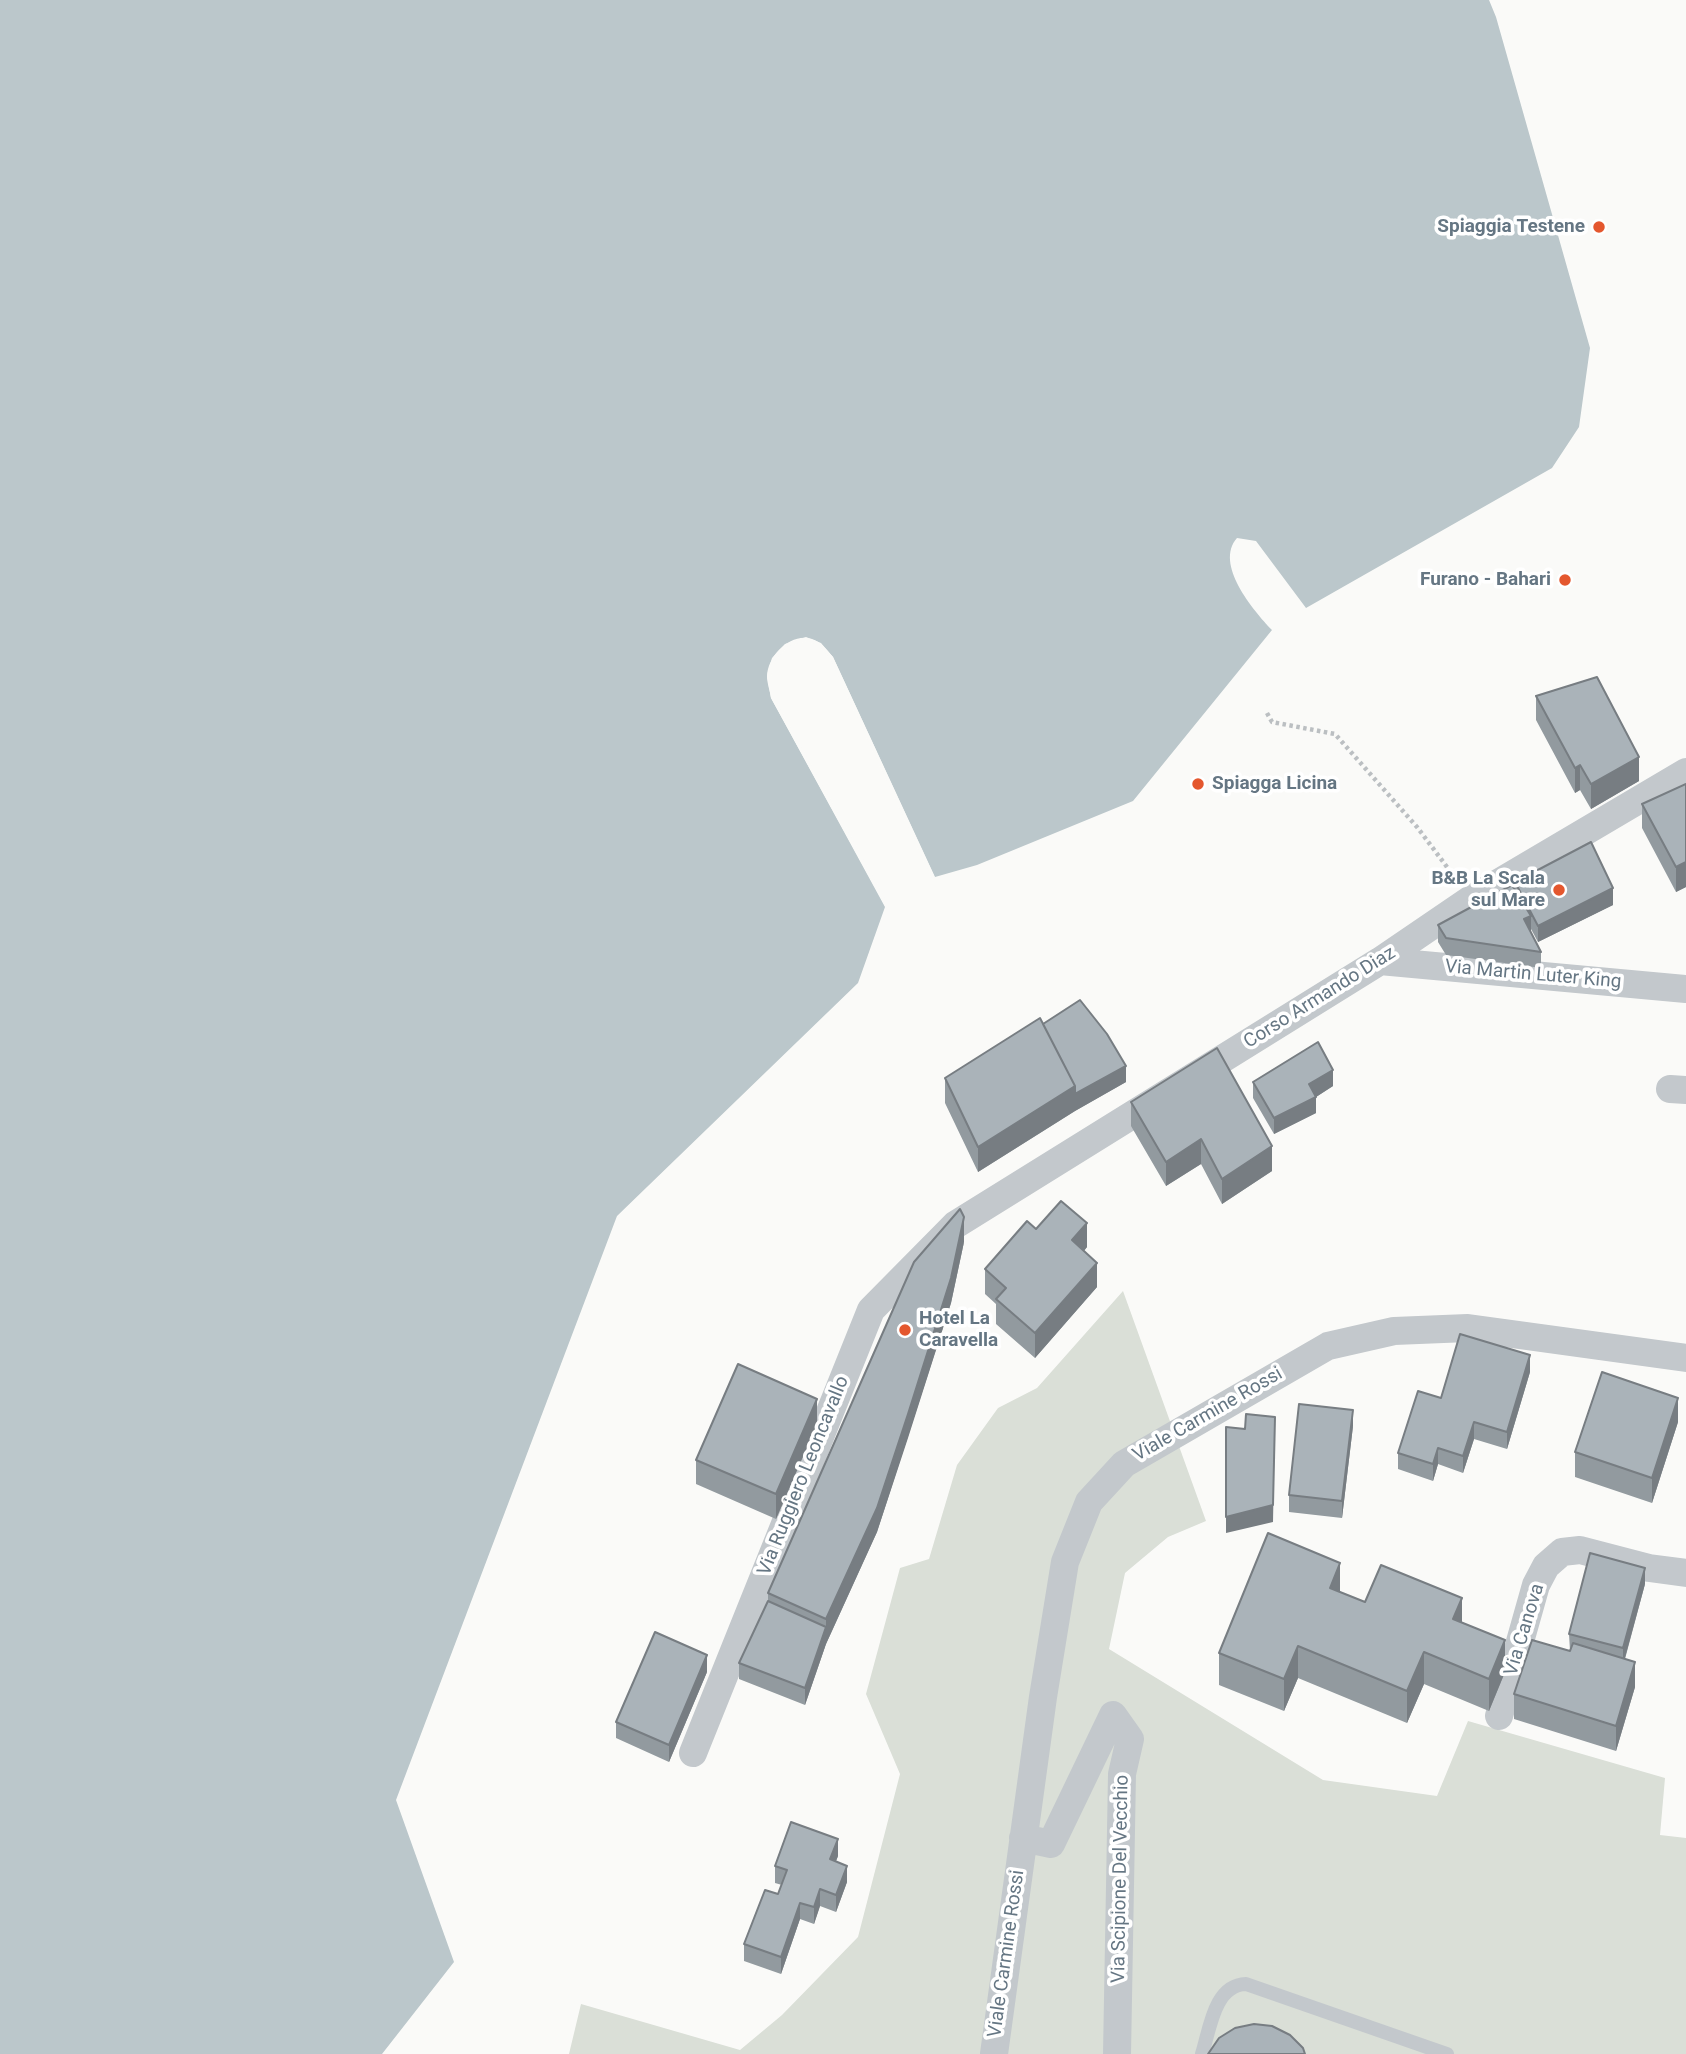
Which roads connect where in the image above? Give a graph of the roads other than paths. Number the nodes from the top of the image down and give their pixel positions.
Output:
1 (1686, 772) edge
2 (1380, 961) junction
3 (1686, 989) edge
4 (955, 1225) joint
5 (1686, 1359) edge
6 (1686, 1573) edge
7 (1499, 1716) dead end
8 (694, 1753) dead end
9 (1023, 1838) junction
10 (994, 2054) edge
11 (1117, 2054) edge
12 (1202, 2054) edge
13 (1447, 2054) edge

1 - 2 street, Corso Armando Diaz
2 - 3 street, Via Martin Luter King
2 - 4 street, Corso Armando Diaz
4 - 8 street, Via Ruggiero Leoncavallo
5 - 9 street, Viale Carmine Rossi
6 - 7 street, Via Canova
9 - 10 street, Viale Carmine Rossi
9 - 11 street, Via Scipione Del Vecchio
12 - 13 lane

